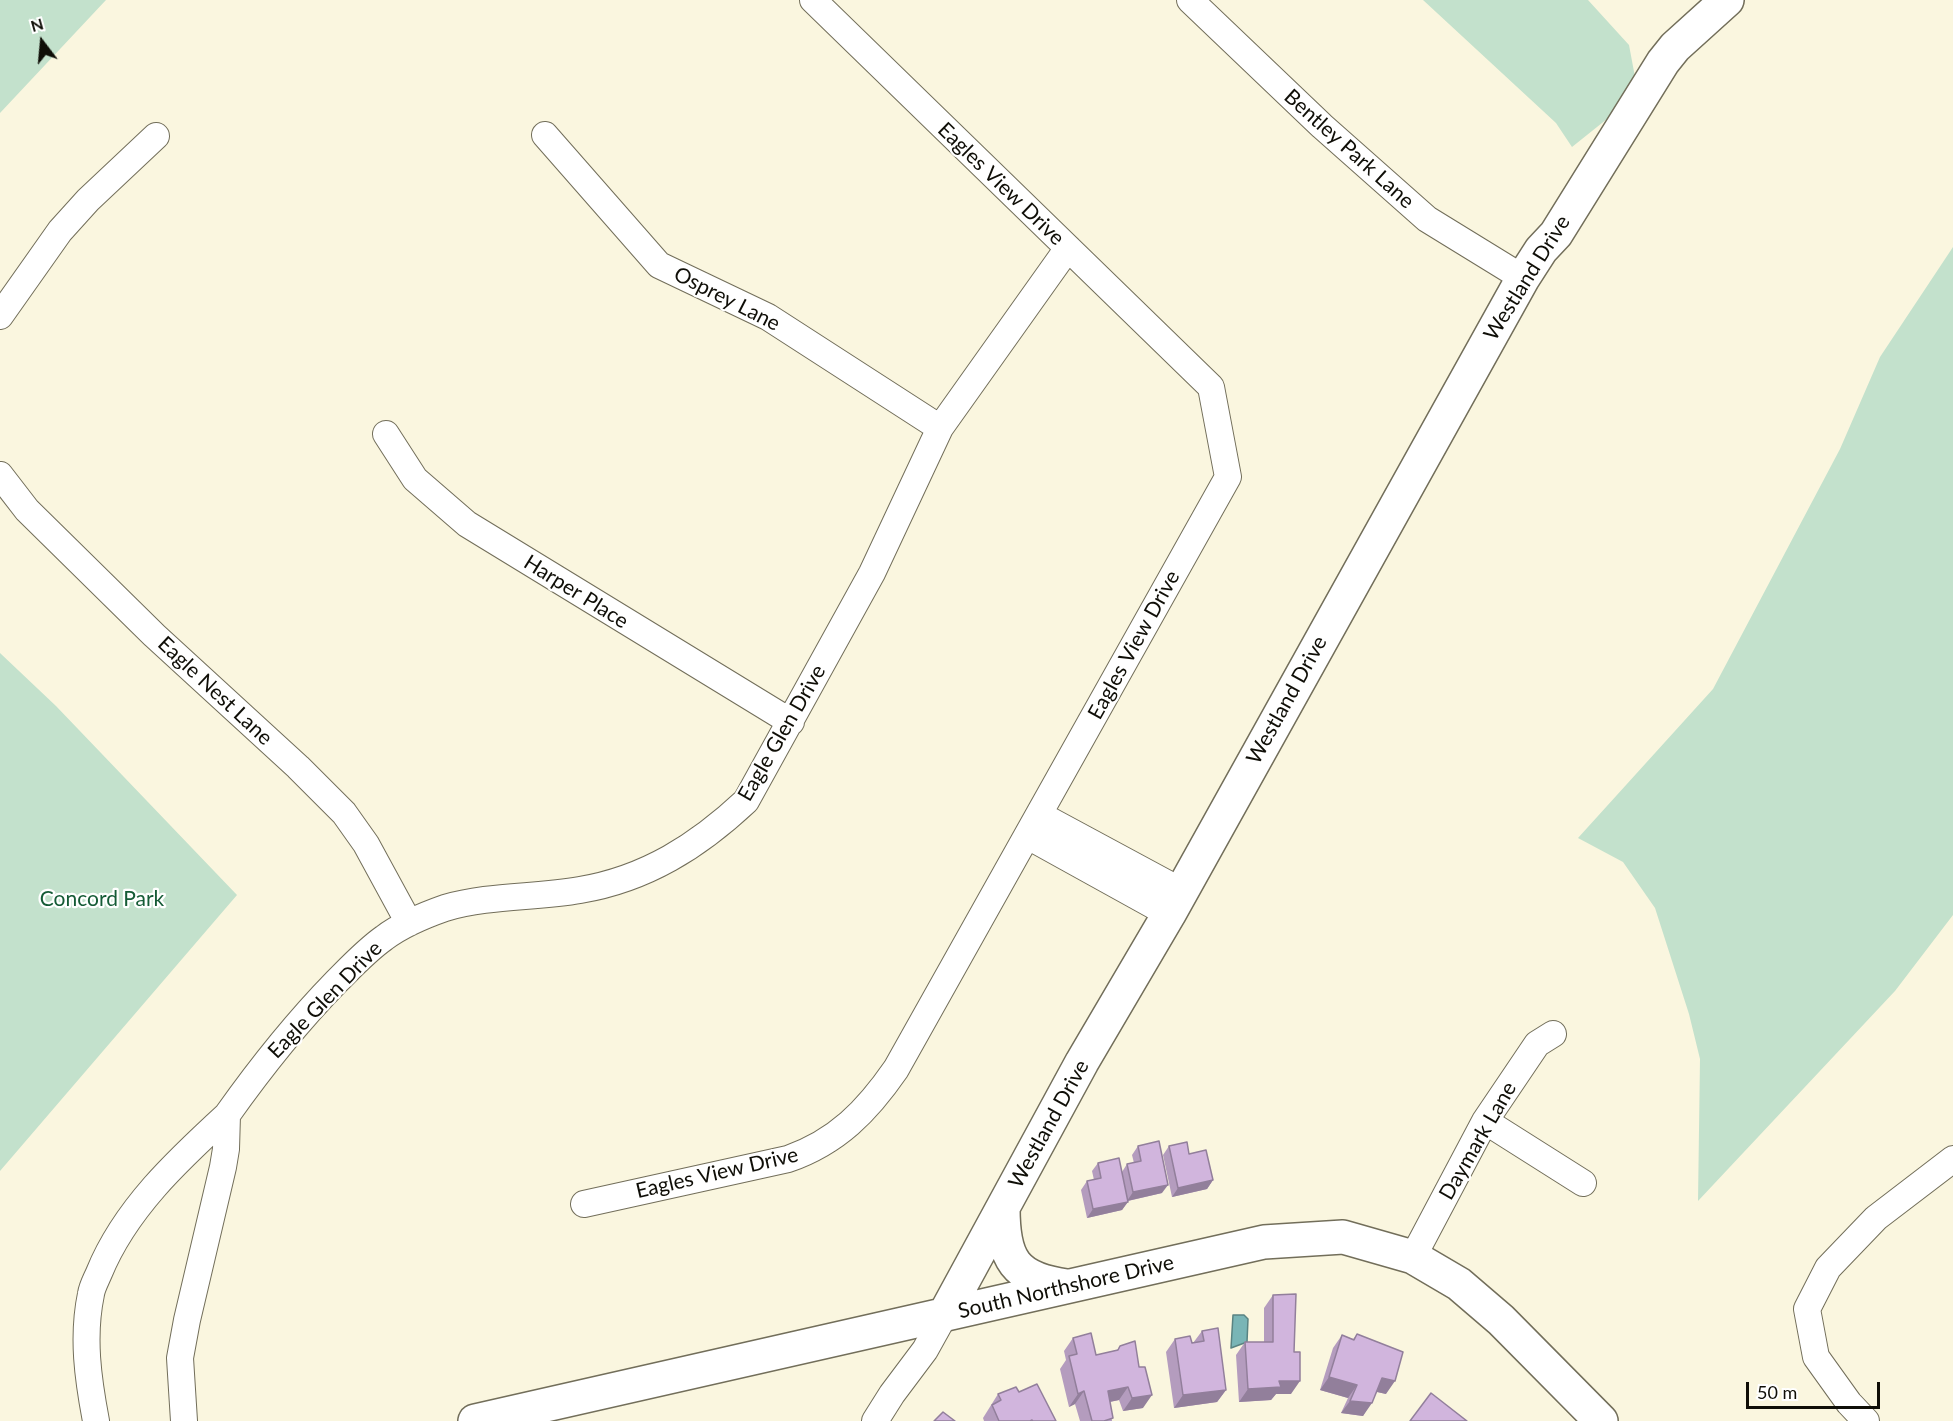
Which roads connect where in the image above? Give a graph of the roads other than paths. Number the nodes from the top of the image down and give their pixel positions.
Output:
1 (813, 0) edge
2 (1190, 0) edge
3 (1727, 0) edge
4 (545, 135) dead end
5 (156, 136) dead end
6 (1068, 248) junction
7 (1523, 278) junction
8 (4, 311) edge
9 (940, 428) junction
10 (386, 434) dead end
11 (0, 475) edge
12 (791, 722) junction
13 (1034, 825) junction
14 (1175, 902) junction
15 (410, 923) junction
16 (1553, 1034) dead end
17 (227, 1114) junction
18 (1485, 1121) junction
19 (1953, 1159) edge
20 (1583, 1183) dead end
21 (584, 1204) dead end
22 (1003, 1209) junction
23 (1413, 1257) junction
24 (1072, 1287) junction
25 (945, 1314) junction
26 (96, 1421) edge
27 (184, 1421) edge
28 (476, 1421) edge
29 (875, 1421) edge
30 (1601, 1421) edge
31 (1866, 1421) edge

1 - 6 street, Eagles View Drive
2 - 7 street, Bentley Park Lane
3 - 7 main road, Westland Drive
4 - 9 street, Osprey Lane
5 - 8 street
6 - 9 street, Eagle Glen Drive
6 - 13 street, Eagles View Drive
7 - 14 main road, Westland Drive
9 - 12 street, Eagle Glen Drive
10 - 12 street, Harper Place
11 - 15 street, Eagle Nest Lane
12 - 15 street, Eagle Glen Drive
13 - 14 street
13 - 21 street, Eagles View Drive
14 - 22 main road, Westland Drive
15 - 17 street, Eagle Glen Drive
16 - 18 street, Daymark Lane
17 - 26 street, Eagle Glen Drive
17 - 27 street
18 - 20 street
18 - 23 street, Daymark Lane
19 - 31 street
22 - 24 main road
22 - 25 main road, Westland Drive
23 - 24 main road, South Northshore Drive
23 - 30 main road, South Northshore Drive
24 - 25 main road, South Northshore Drive
25 - 28 main road, South Northshore Drive
25 - 29 street, Westland Drive

